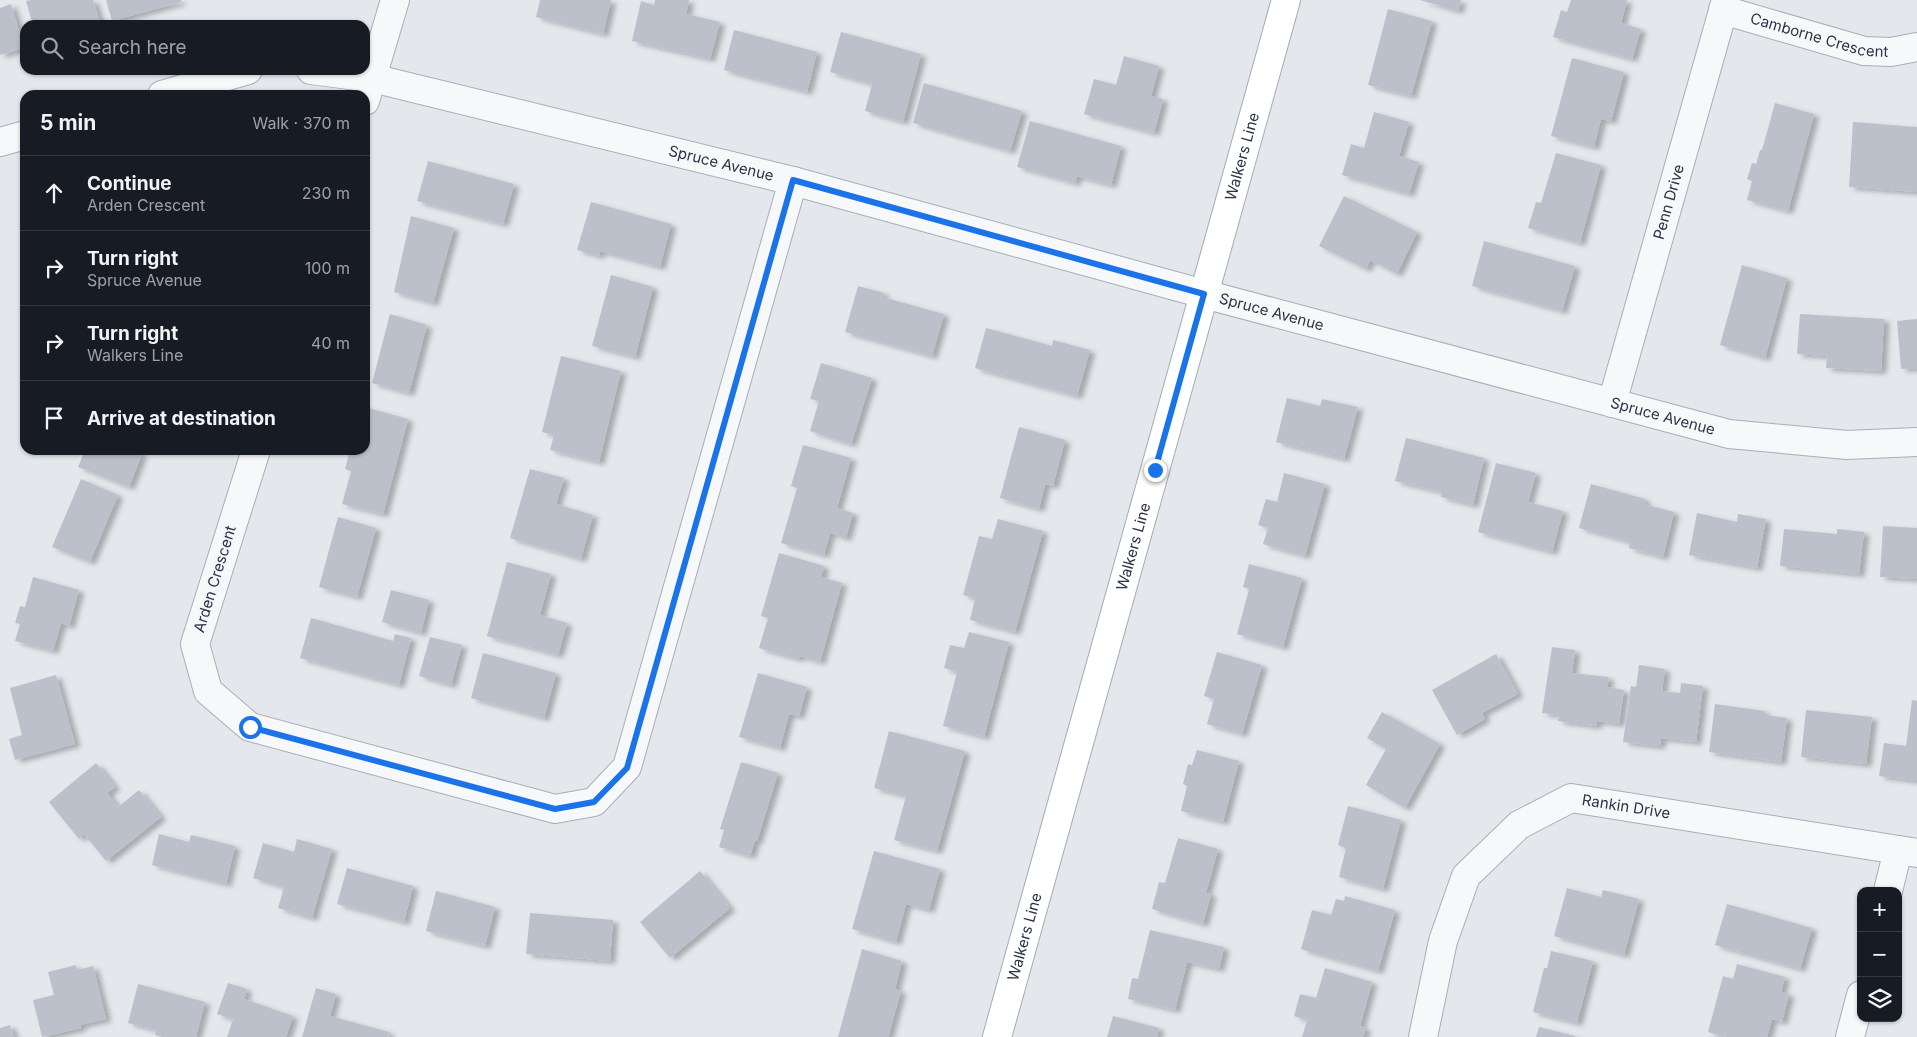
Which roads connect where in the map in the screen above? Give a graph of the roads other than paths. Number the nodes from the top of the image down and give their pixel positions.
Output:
1 (395, 0) edge
2 (1286, 0) edge
3 (1725, 5) edge
4 (1917, 47) edge
5 (231, 75) edge
6 (326, 75) edge
7 (179, 90) edge
8 (369, 90) edge
9 (370, 90) edge
10 (20, 136) edge
11 (0, 142) edge
12 (793, 180) junction
13 (1204, 294) junction
14 (1612, 403) junction
15 (1917, 442) edge
16 (254, 455) edge
17 (1908, 852) edge
18 (1890, 887) edge
19 (1857, 1010) edge
20 (997, 1037) edge
21 (1423, 1037) edge
22 (1850, 1037) edge

1 - 8 street
2 - 13 main road, Walkers Line
3 - 4 street, Camborne Crescent
3 - 14 street, Penn Drive
5 - 7 street
6 - 8 street, Spruce Avenue
9 - 12 street, Spruce Avenue
10 - 11 street
12 - 13 street, Spruce Avenue
12 - 16 street, Arden Crescent
13 - 14 street, Spruce Avenue
13 - 20 main road, Walkers Line
14 - 15 street, Spruce Avenue
17 - 18 street
17 - 21 street, Rankin Drive
19 - 22 street

